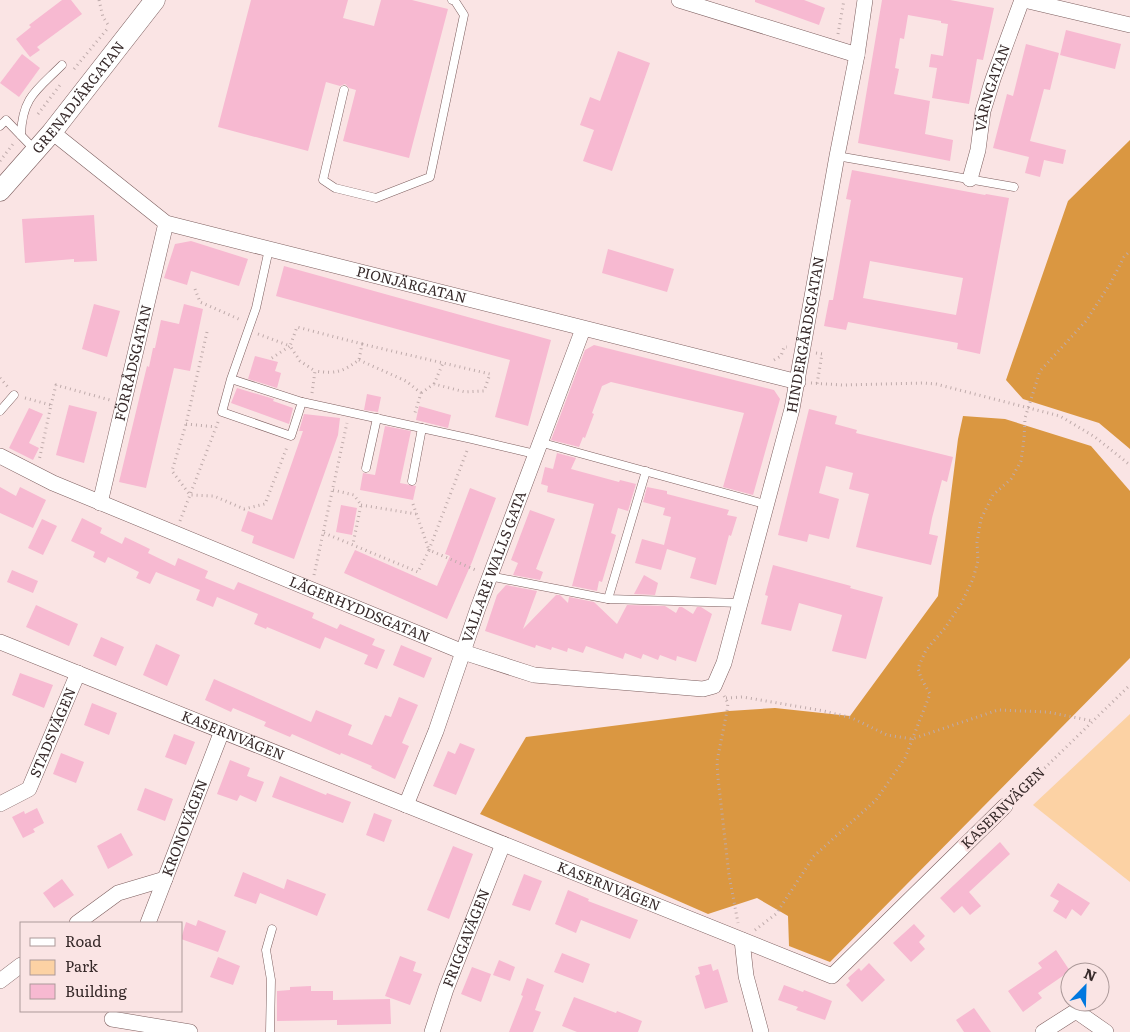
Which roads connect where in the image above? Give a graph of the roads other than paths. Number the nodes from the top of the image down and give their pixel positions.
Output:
1 (155, 0) edge
2 (452, 0) edge
3 (679, 0) edge
4 (865, 0) edge
5 (1023, 0) edge
6 (1130, 25) edge
7 (857, 55) junction
8 (62, 65) dead end
9 (344, 90) dead end
10 (0, 113) edge
11 (6, 120) junction
12 (0, 126) edge
13 (52, 132) junction
14 (21, 135) junction
15 (36, 151) junction
16 (838, 156) junction
17 (970, 179) junction
18 (1014, 187) dead end
19 (0, 191) edge
20 (166, 223) junction
21 (269, 249) junction
22 (583, 328) junction
23 (231, 379) junction
24 (798, 382) junction
25 (14, 395) road end
26 (306, 403) junction
27 (0, 410) edge
28 (376, 418) junction
29 (422, 428) junction
30 (537, 448) junction
31 (0, 456) edge
32 (366, 468) dead end
33 (646, 472) junction
34 (412, 481) dead end
35 (100, 502) junction
36 (768, 505) junction
37 (489, 576) junction
38 (608, 599) junction
39 (741, 603) junction
40 (0, 642) edge
41 (463, 652) junction
42 (78, 674) junction
43 (714, 686) joint
44 (222, 731) junction
45 (0, 804) edge
46 (406, 805) junction
47 (1005, 806) road end
48 (504, 844) junction
49 (165, 879) junction
50 (79, 922) edge
51 (148, 922) edge
52 (272, 929) dead end
53 (742, 940) junction
54 (20, 966) edge
55 (0, 981) edge
56 (111, 1021) edge
57 (190, 1032) edge
58 (270, 1032) edge
59 (432, 1032) edge
60 (761, 1032) edge
61 (1043, 1032) edge
62 (1106, 1032) edge

1 - 13 street, GRENADJÄRGATAN
2 - 9 lane
3 - 7 street
4 - 7 street, HINDERGÅRDSGATAN
5 - 6 street
5 - 17 street, VÄRNGATAN
7 - 16 street, HINDERGÅRDSGATAN
8 - 14 lane
10 - 11 lane
11 - 12 lane
11 - 14 lane
13 - 15 street, GRENADJÄRGATAN
13 - 20 street, PIONJÄRGATAN
14 - 15 lane
15 - 19 street, GRENADJÄRGATAN
16 - 17 lane
16 - 24 street, HINDERGÅRDSGATAN
17 - 18 lane
20 - 21 street, PIONJÄRGATAN
20 - 35 street, FÖRRÅDSGATAN
21 - 22 street, PIONJÄRGATAN
21 - 23 lane
22 - 24 street, PIONJÄRGATAN
22 - 30 street, VALLARE WALLS GATA
23 - 26 lane
23 - 26 lane
24 - 36 street, HINDERGÅRDSGATAN
25 - 27 lane
26 - 28 lane
28 - 29 lane
28 - 32 lane
29 - 30 lane
29 - 34 lane
30 - 33 lane
30 - 37 street, VALLARE WALLS GATA
31 - 35 street, LÄGERHYDDSGATAN
33 - 36 lane
33 - 38 lane
35 - 41 street, LÄGERHYDDSGATAN
36 - 39 street, HINDERGÅRDSGATAN
37 - 38 lane
37 - 41 street, VALLARE WALLS GATA
38 - 39 lane
39 - 43 street, HINDERGÅRDSGATAN
40 - 42 street, KASERNVÄGEN
41 - 43 street, LÄGERHYDDSGATAN
41 - 46 street, VALLARE WALLS GATA
42 - 44 street, KASERNVÄGEN
42 - 45 street, STADSVÄGEN
44 - 46 street, KASERNVÄGEN
44 - 49 street, KRONOVÄGEN
46 - 48 street, KASERNVÄGEN
47 - 53 street, KASERNVÄGEN
48 - 53 street, KASERNVÄGEN
48 - 59 street, FRIGGAVÄGEN
49 - 50 street
49 - 51 street, KRONOVÄGEN
52 - 58 lane
53 - 60 street
54 - 55 street
56 - 57 street
61 - 62 street

